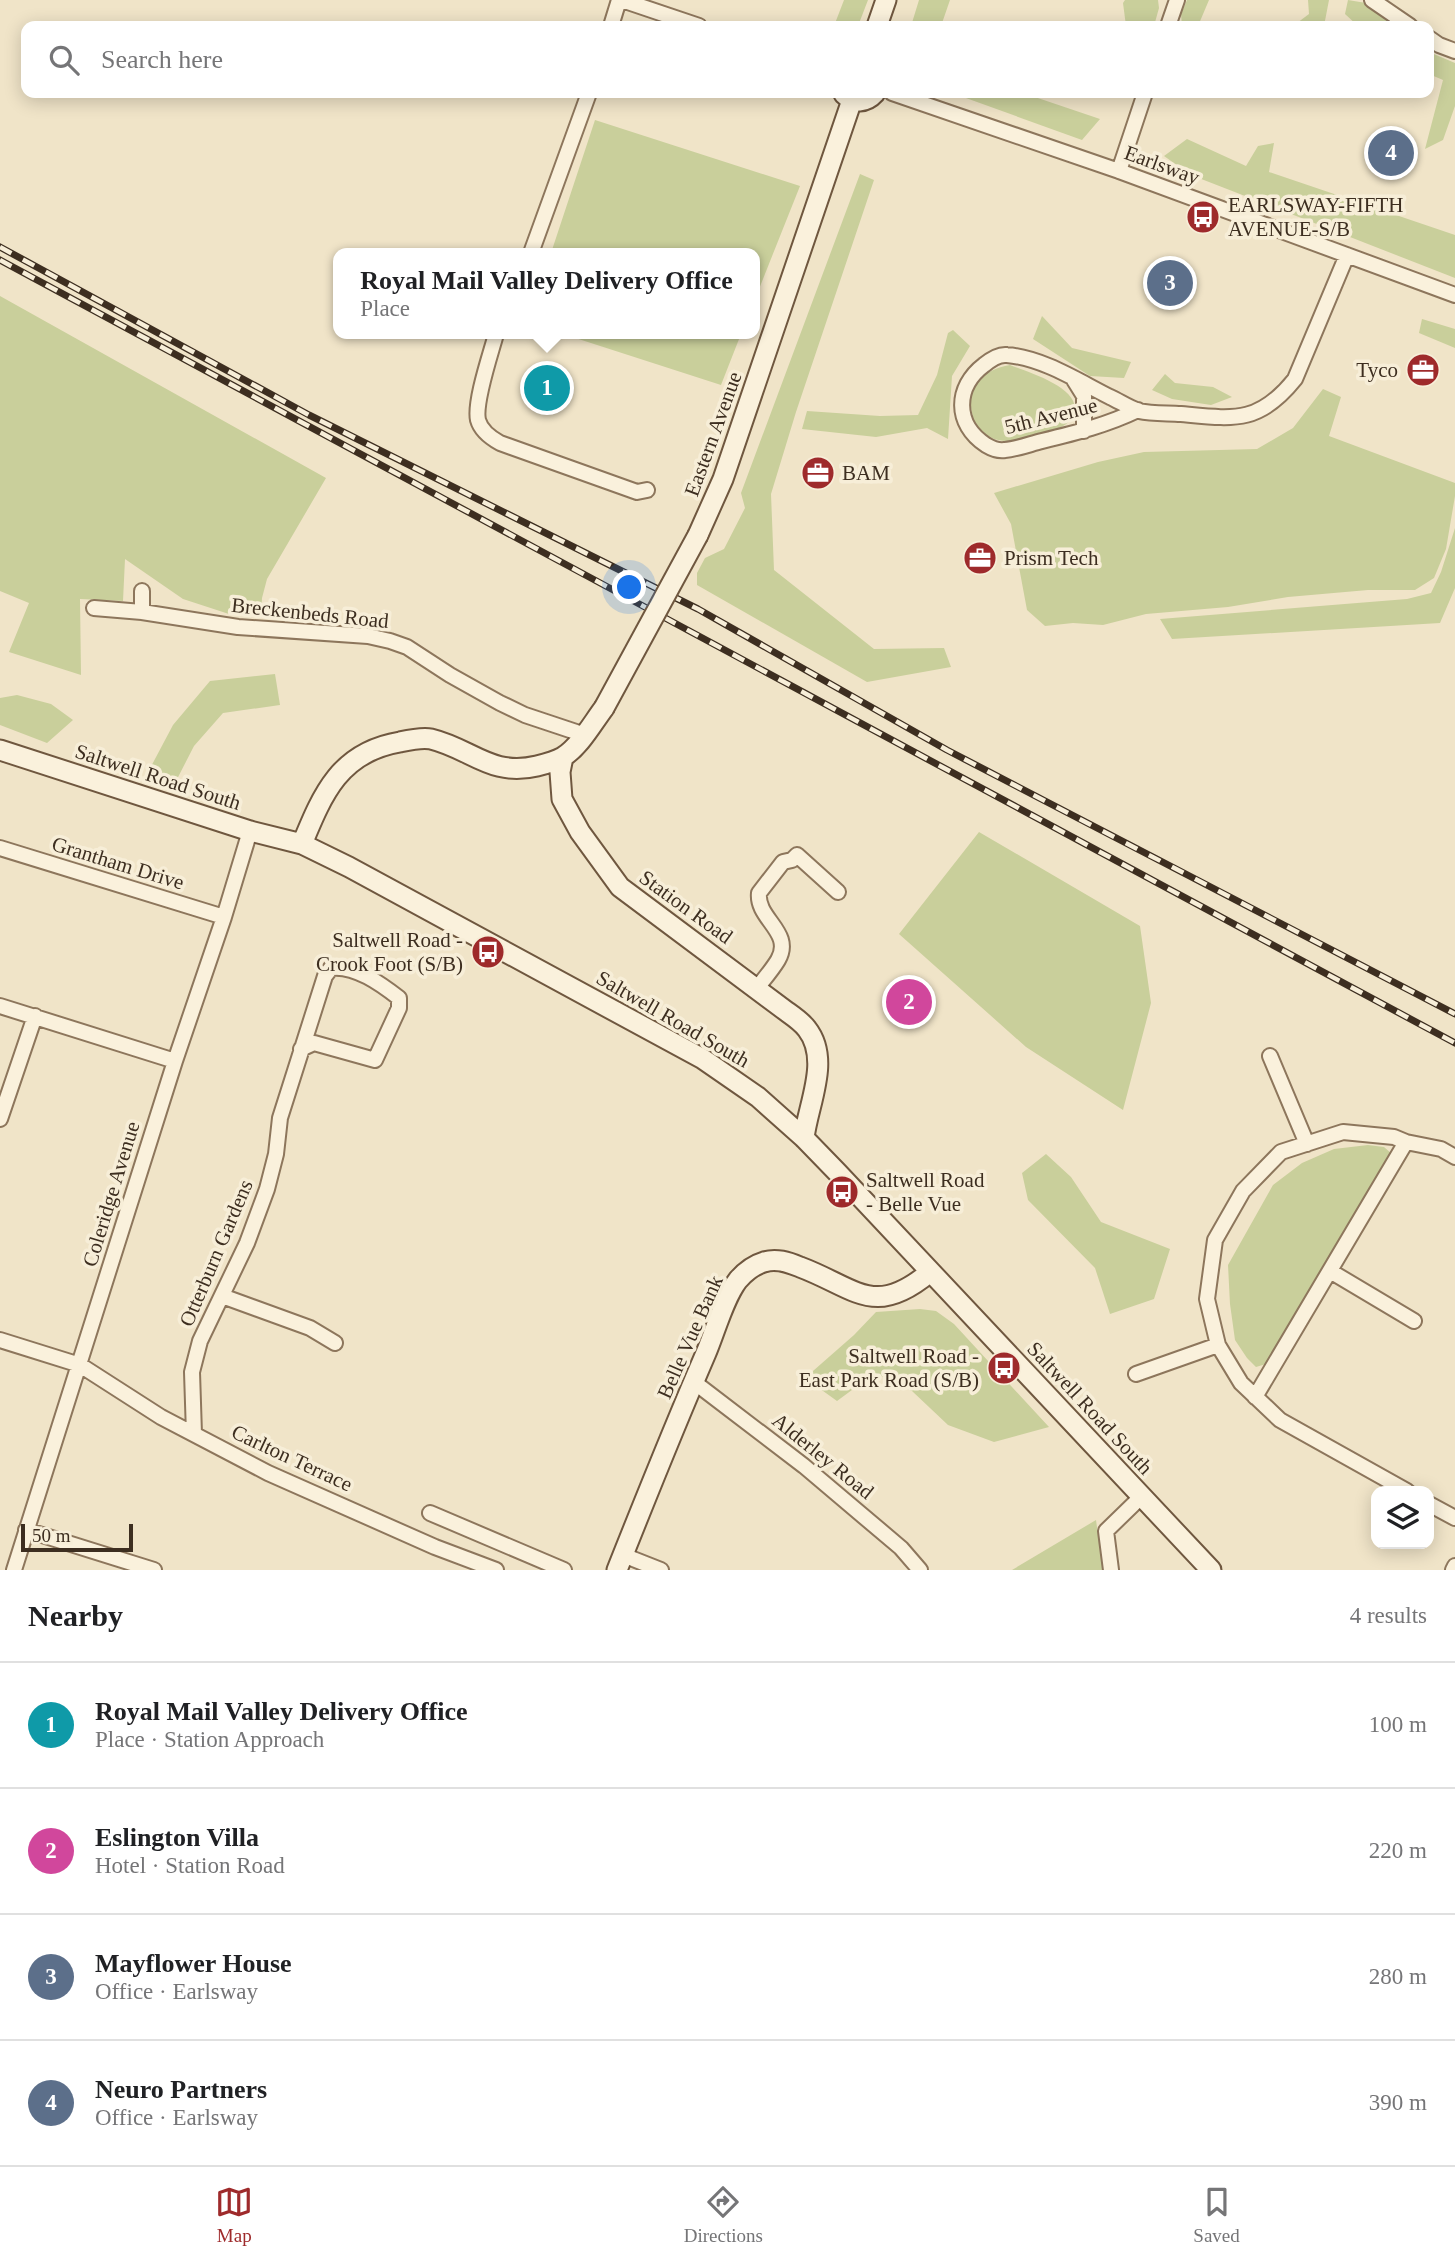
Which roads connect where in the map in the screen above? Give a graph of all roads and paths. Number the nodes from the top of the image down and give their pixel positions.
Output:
1 (621, 0) edge
2 (886, 0) edge
3 (1177, 0) edge
4 (1372, 0) edge
5 (613, 21) edge
6 (684, 21) edge
7 (879, 21) edge
8 (1170, 21) edge
9 (1403, 21) edge
10 (1434, 42) edge
11 (1455, 51) edge
12 (587, 98) edge
13 (846, 98) edge
14 (907, 98) edge
15 (1143, 98) edge
16 (1119, 171) junction
17 (533, 248) edge
18 (1348, 255) junction
19 (1455, 295) edge
20 (495, 339) edge
21 (1073, 379) junction
22 (1138, 410) junction
23 (1084, 431) junction
24 (647, 490) dead end
25 (142, 591) dead end
26 (94, 608) dead end
27 (142, 612) junction
28 (585, 735) junction
29 (0, 750) edge
30 (563, 757) junction
31 (250, 831) junction
32 (302, 844) junction
33 (0, 848) edge
34 (838, 892) dead end
35 (224, 917) junction
36 (757, 988) junction
37 (0, 1006) edge
38 (35, 1016) junction
39 (301, 1049) junction
40 (1270, 1056) dead end
41 (175, 1061) junction
42 (0, 1119) edge
43 (804, 1138) junction
44 (1406, 1142) junction
45 (1307, 1144) junction
46 (1455, 1157) edge
47 (1330, 1271) junction
48 (930, 1272) junction
49 (222, 1296) junction
50 (1414, 1321) dead end
51 (0, 1340) edge
52 (335, 1343) dead end
53 (1219, 1345) junction
54 (80, 1365) junction
55 (1136, 1374) dead end
56 (694, 1382) junction
57 (1255, 1397) junction
58 (194, 1434) junction
59 (1398, 1486) edge
60 (1142, 1496) junction
61 (1434, 1507) edge
62 (430, 1513) dead end
63 (1455, 1518) edge
64 (26, 1530) junction
65 (620, 1562) edge
66 (14, 1570) edge
67 (154, 1570) edge
68 (496, 1570) edge
69 (564, 1570) edge
70 (661, 1570) edge
71 (920, 1570) edge
72 (1111, 1570) edge
73 (1211, 1570) edge

1 - 5 street
1 - 6 street
2 - 7 street
3 - 8 street
4 - 9 street
10 - 11 street
12 - 17 street
13 - 28 street, Eastern Avenue, bridge
14 - 16 street, Earlsway
15 - 16 street
16 - 18 street, Earlsway
18 - 19 street, Earlsway
18 - 22 street, 5th Avenue
20 - 24 street
21 - 22 street, 5th Avenue
21 - 23 street
21 - 23 street, 5th Avenue
22 - 23 street, 5th Avenue
25 - 27 street
26 - 27 street, Breckenbeds Road
27 - 28 street, Breckenbeds Road
28 - 30 street, Eastern Avenue
29 - 31 street, Saltwell Road South
30 - 32 street
30 - 36 street, Station Road
31 - 32 street, Saltwell Road South
31 - 35 street, Coleridge Avenue
32 - 43 street, Saltwell Road South
33 - 35 street, Grantham Drive
34 - 36 street
35 - 41 street, Coleridge Avenue
36 - 43 street, Station Road
37 - 38 street
38 - 41 street
38 - 42 street
39 - 39 street, Otterburn Gardens
39 - 49 street, Otterburn Gardens
40 - 45 street
41 - 54 street, Coleridge Avenue
43 - 48 street, Saltwell Road South
44 - 45 street
44 - 46 street
44 - 47 street
45 - 53 street
47 - 50 street
47 - 57 street
48 - 56 street, Belle Vue Bank
48 - 60 street, Saltwell Road South
49 - 52 street
49 - 58 street, Otterburn Gardens
51 - 54 street, Carlton Terrace
53 - 55 street
53 - 57 street
54 - 58 street, Carlton Terrace
54 - 64 street, Coleridge Avenue
56 - 65 street, Belle Vue Bank
56 - 71 street, Alderley Road
57 - 59 street
58 - 68 street, Carlton Terrace
60 - 72 street
60 - 73 street, Saltwell Road South
61 - 63 street
62 - 69 street
64 - 66 street, Coleridge Avenue
64 - 67 street
65 - 70 street

